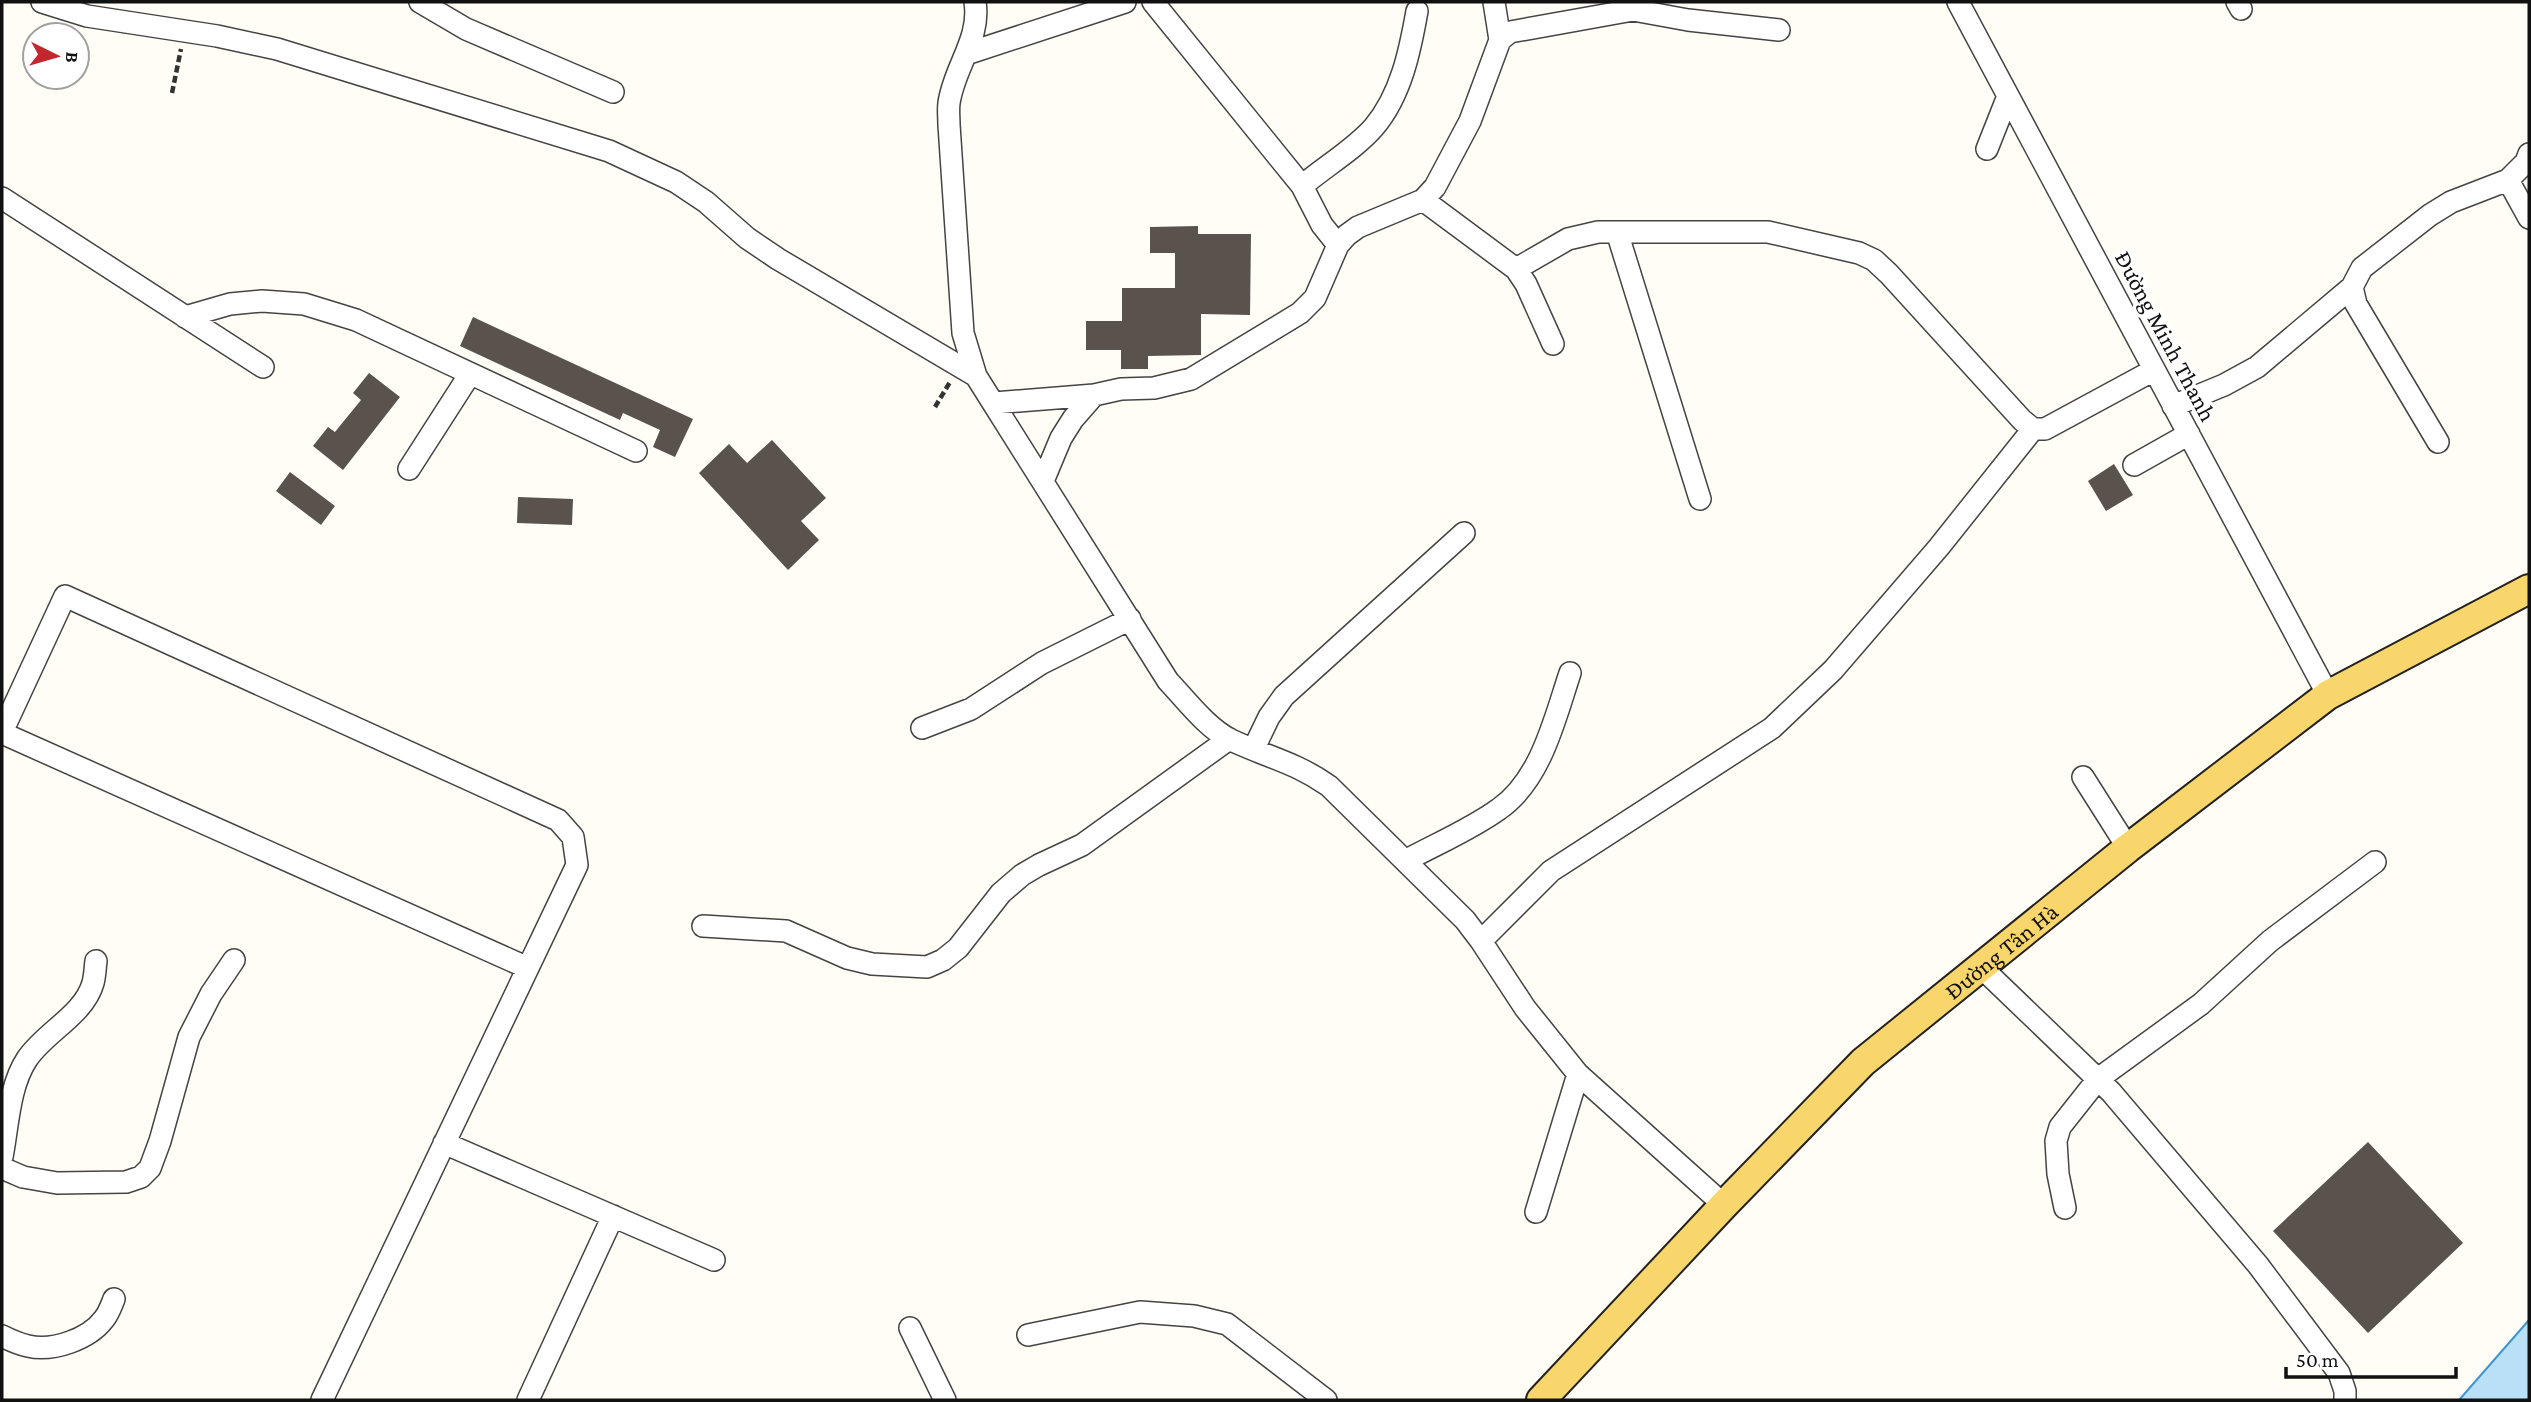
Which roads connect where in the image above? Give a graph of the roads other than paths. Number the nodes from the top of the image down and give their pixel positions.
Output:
1 (42, 2) edge
2 (420, 2) edge
3 (975, 2) edge
4 (1125, 2) edge
5 (1153, 2) edge
6 (1494, 2) edge
7 (1958, 2) edge
8 (1417, 11) dead end
9 (1779, 30) dead end
10 (1500, 40) junction
11 (966, 54) junction
12 (613, 92) dead end
13 (2008, 96) junction
14 (1987, 149) dead end
15 (2529, 154) edge
16 (2508, 180) junction
17 (1302, 186) junction
18 (2, 198) edge
19 (1423, 200) junction
20 (2529, 218) edge
21 (1617, 232) junction
22 (1338, 245) junction
23 (1516, 269) junction
24 (2352, 287) junction
25 (185, 317) junction
26 (1553, 344) dead end
27 (263, 367) dead end
28 (2154, 370) junction
29 (968, 371) junction
30 (470, 374) junction
31 (1094, 395) junction
32 (994, 403) junction
33 (2174, 406) junction
34 (2033, 429) junction
35 (2189, 434) junction
36 (2438, 442) dead end
37 (636, 451) dead end
38 (2134, 465) dead end
39 (409, 469) dead end
40 (1043, 481) junction
41 (1700, 499) dead end
42 (1464, 533) dead end
43 (2529, 589) edge
44 (1130, 619) junction
45 (1570, 673) dead end
46 (2328, 695) junction
47 (922, 727) dead end
48 (2, 732) edge
49 (1229, 739) junction
50 (1254, 748) junction
51 (2083, 777) dead end
52 (2127, 848) junction
53 (1405, 861) junction
54 (2375, 862) dead end
55 (703, 926) dead end
56 (1481, 940) junction
57 (234, 960) dead end
58 (96, 961) dead end
59 (1981, 967) junction
60 (528, 968) junction
61 (1578, 1074) junction
62 (2098, 1079) junction
63 (444, 1143) junction
64 (2, 1157) edge
65 (2, 1168) edge
66 (1724, 1205) junction
67 (2065, 1208) dead end
68 (1536, 1212) dead end
69 (613, 1216) junction
70 (714, 1260) dead end
71 (114, 1299) dead end
72 (910, 1328) dead end
73 (1028, 1335) dead end
74 (2, 1336) edge
75 (322, 1400) edge
76 (528, 1400) edge
77 (945, 1400) edge
78 (1326, 1400) edge
79 (1541, 1400) edge
80 (2345, 1400) edge

1 - 29 street
2 - 12 street
3 - 11 street
4 - 11 street
5 - 17 street
6 - 10 street
7 - 13 street, Đường Minh Thanh
8 - 17 street
9 - 10 street
10 - 19 street
11 - 29 street
13 - 14 street
13 - 28 street, Đường Minh Thanh
15 - 16 street
16 - 20 street
16 - 24 street
17 - 22 street
18 - 25 street
19 - 22 street
19 - 23 street
21 - 23 street
21 - 34 street
21 - 41 street
22 - 31 street
23 - 26 street
24 - 33 street
24 - 36 street
25 - 27 street
25 - 30 street
28 - 33 street, Đường Minh Thanh
28 - 34 street
29 - 32 street
30 - 37 street
30 - 39 street
31 - 32 street
31 - 40 street
32 - 40 street
33 - 35 street, Đường Minh Thanh
34 - 56 street
35 - 38 street
35 - 46 street, Đường Minh Thanh
40 - 44 street
42 - 50 street
43 - 46 main road, Đường Tân Hà
44 - 47 street
44 - 49 street
45 - 53 street
46 - 52 main road, Đường Tân Hà
48 - 60 street
48 - 60 street
49 - 50 street
49 - 55 street
50 - 53 street
51 - 52 street
52 - 59 main road, Đường Tân Hà
53 - 56 street
54 - 62 street
56 - 61 street
57 - 65 street
58 - 64 street
59 - 62 street
59 - 66 main road, Đường Tân Hà
60 - 63 street
61 - 66 street
61 - 68 street
62 - 67 street
62 - 80 street
63 - 69 street
63 - 75 street
66 - 79 main road, Đường Tân Hà
69 - 70 street
69 - 76 street
71 - 74 street
72 - 77 street
73 - 78 street

